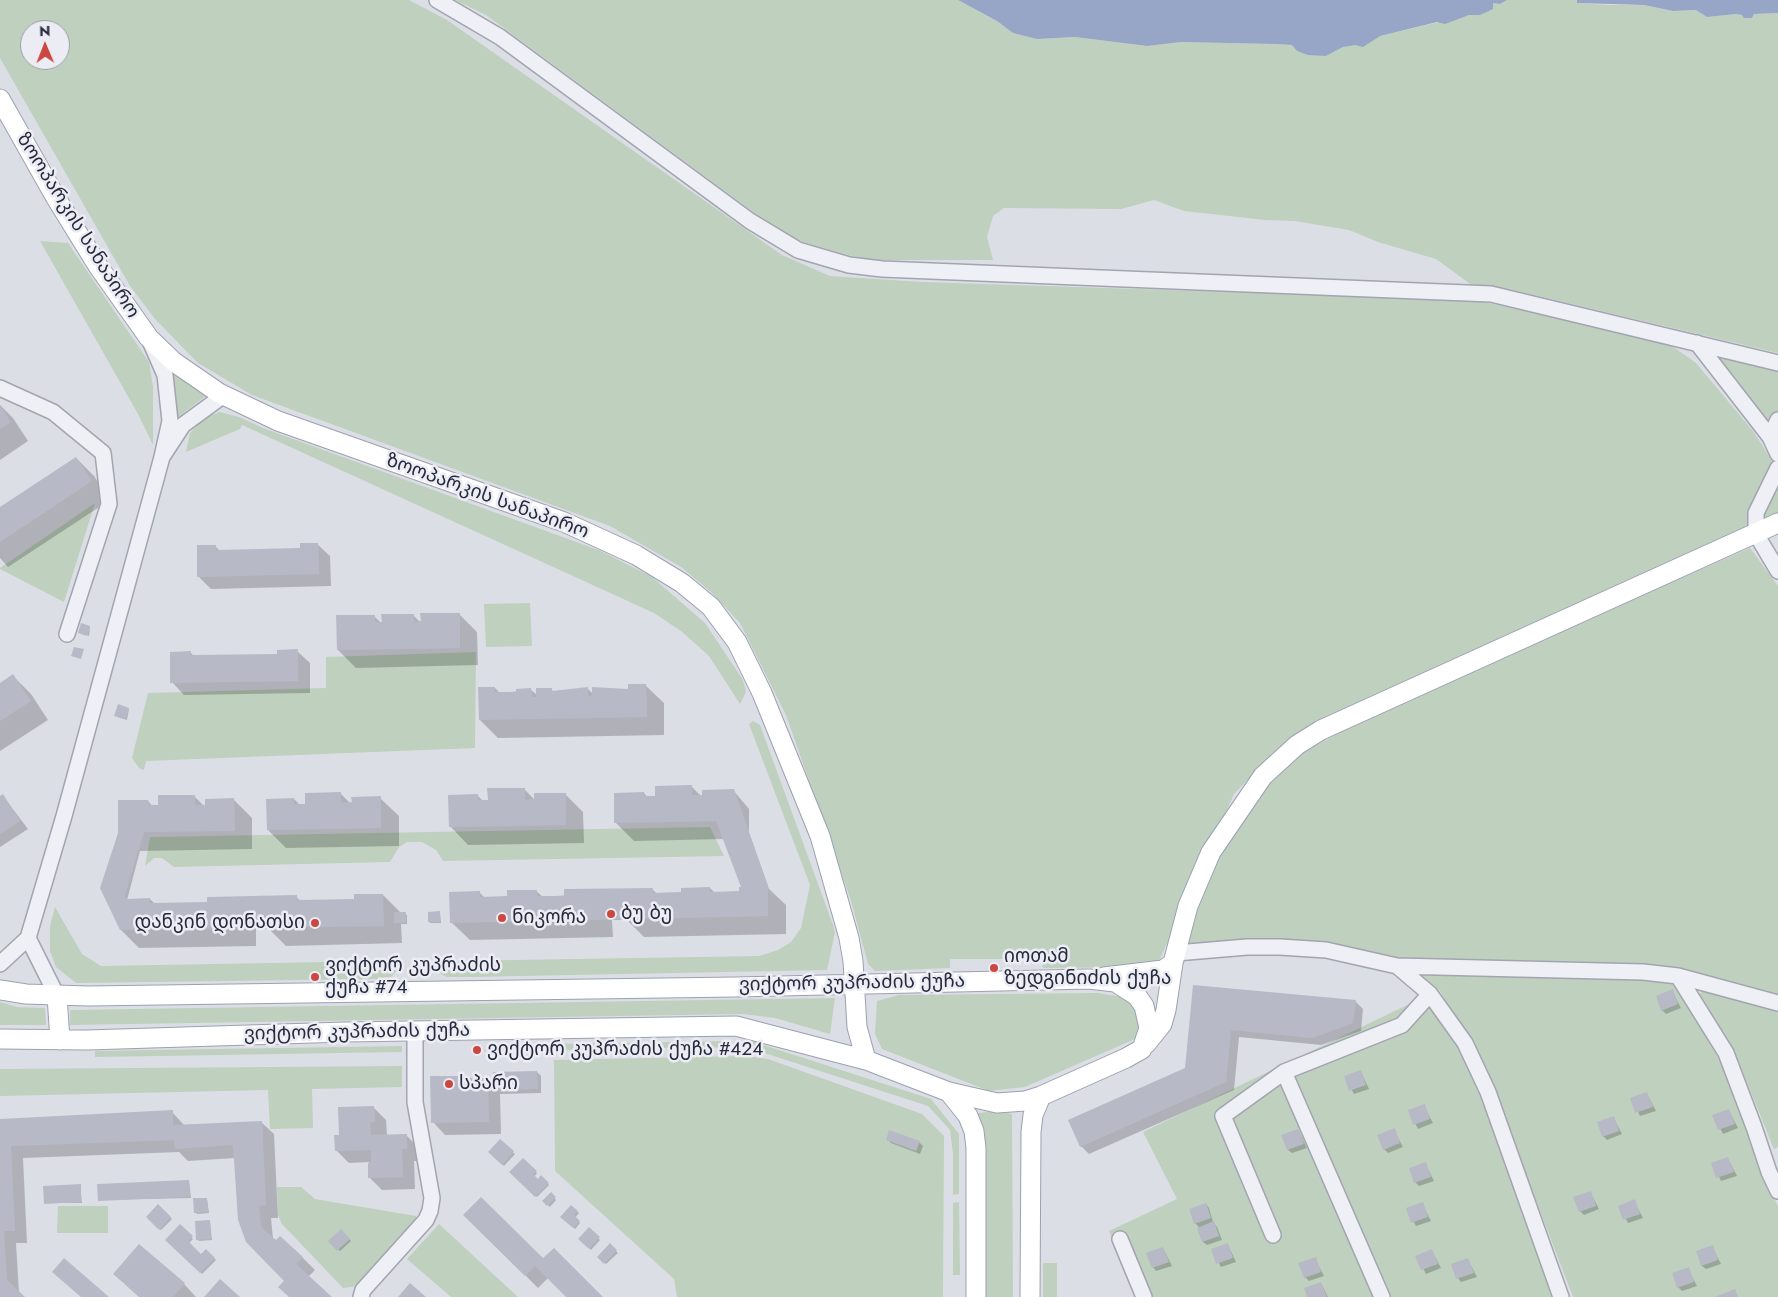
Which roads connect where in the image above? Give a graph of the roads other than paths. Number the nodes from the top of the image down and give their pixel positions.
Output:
1 (437, 0) edge
2 (0, 99) edge
3 (149, 338) junction
4 (1697, 343) junction
5 (1778, 363) edge
6 (0, 388) edge
7 (224, 395) junction
8 (1778, 420) edge
9 (1770, 437) junction
10 (1778, 454) edge
11 (162, 457) junction
12 (1778, 468) edge
13 (1778, 523) edge
14 (1756, 534) junction
15 (1773, 553) edge
16 (1778, 571) edge
17 (67, 634) dead end
18 (28, 938) junction
19 (1174, 958) junction
20 (0, 964) edge
21 (1397, 966) junction
22 (1678, 976) junction
23 (1089, 979) junction
24 (855, 984) junction
25 (0, 990) edge
26 (1430, 994) junction
27 (57, 996) junction
28 (1778, 1003) edge
29 (415, 1032) junction
30 (0, 1039) edge
31 (60, 1040) junction
32 (1142, 1049) junction
33 (866, 1060) junction
34 (1284, 1072) junction
35 (949, 1092) junction
36 (1040, 1096) junction
37 (1778, 1191) edge
38 (1273, 1235) dead end
39 (1120, 1239) dead end
40 (361, 1297) edge
41 (976, 1297) edge
42 (1030, 1297) edge
43 (1144, 1297) edge
44 (1382, 1297) edge
45 (1561, 1297) edge

1 - 4 street
2 - 3 main road, ზოოპარკის სანაპირო
3 - 7 main road, ზოოპარკის სანაპირო
3 - 11 street
4 - 5 street
4 - 9 street
6 - 17 street
7 - 11 street
7 - 24 main road, ზოოპარკის სანაპირო
8 - 9 street
9 - 10 street
11 - 18 street
12 - 14 street
13 - 14 main road
14 - 15 street
14 - 19 main road
15 - 16 street
18 - 20 street
18 - 27 street
19 - 21 street
19 - 23 main road
19 - 32 main road
21 - 22 street
21 - 26 street
22 - 28 street
22 - 37 street
23 - 24 main road, ვიქტორ კუპრაძის ქუჩა
23 - 32 main road, ვიქტორ კუპრაძის ქუჩა
24 - 27 main road, ვიქტორ კუპრაძის ქუჩა
24 - 33 main road, ზოოპარკის სანაპირო
25 - 27 main road, ვიქტორ კუპრაძის ქუჩა
26 - 34 street
26 - 45 street
27 - 31 main road
29 - 31 main road, ვიქტორ კუპრაძის ქუჩა
29 - 33 main road, ვიქტორ კუპრაძის ქუჩა
29 - 40 street
30 - 31 main road, ვიქტორ კუპრაძის ქუჩა
32 - 36 main road, ვიქტორ კუპრაძის ქუჩა
33 - 35 main road, ვიქტორ კუპრაძის ქუჩა
34 - 38 street
34 - 44 street
35 - 36 main road, ვიქტორ კუპრაძის ქუჩა
35 - 41 main road
36 - 42 main road
39 - 43 street

